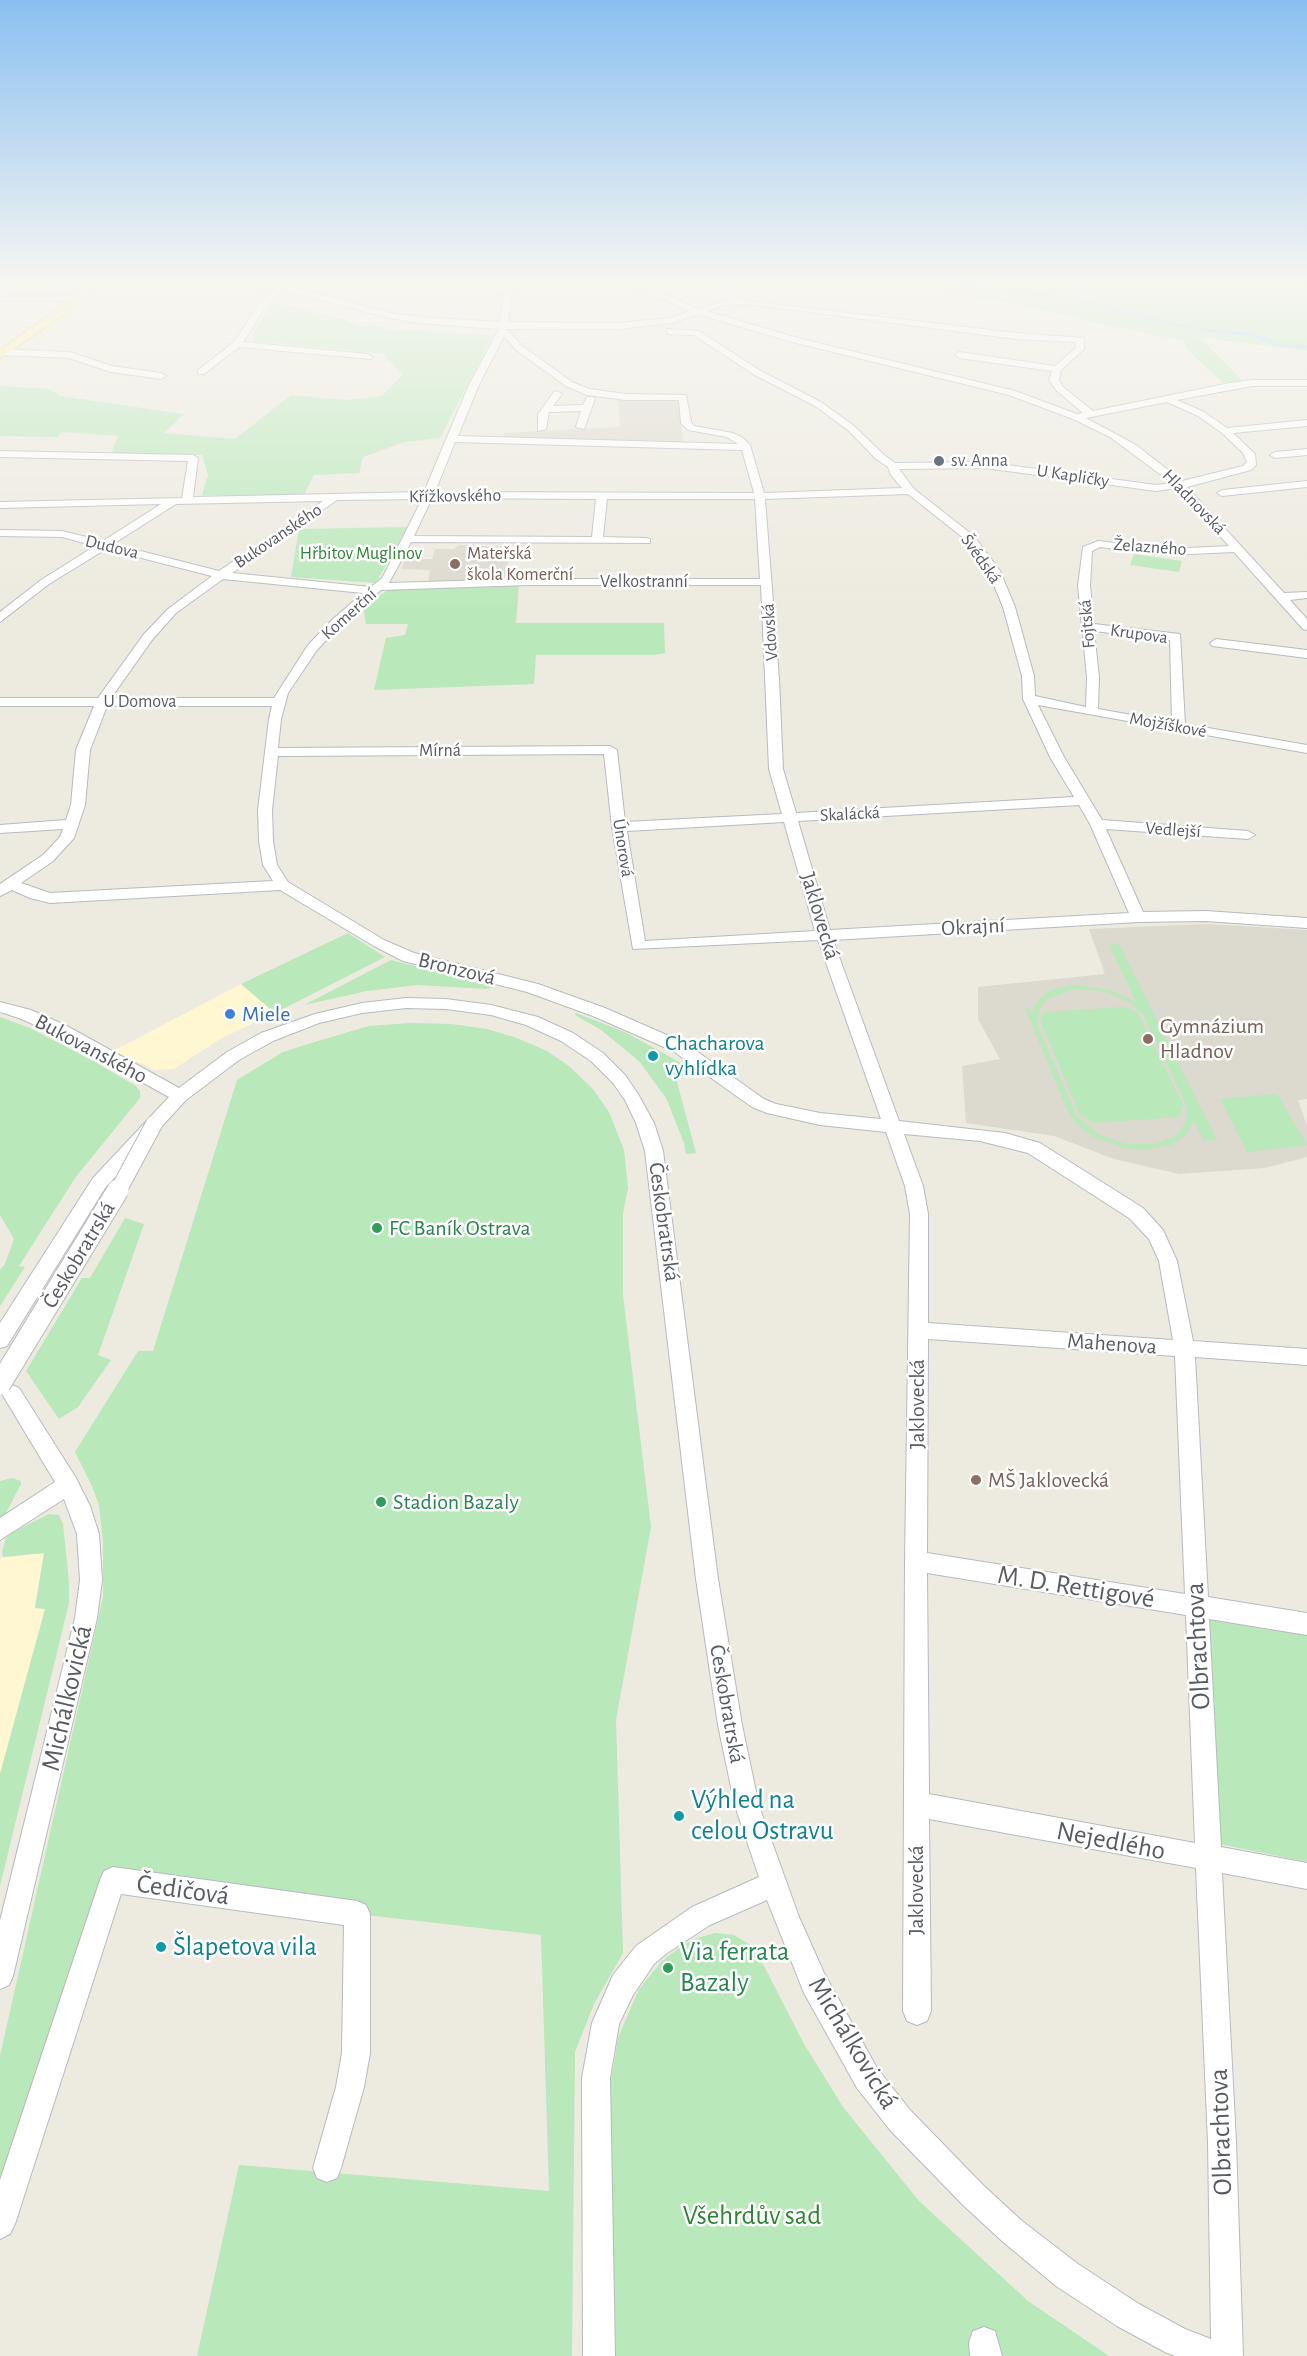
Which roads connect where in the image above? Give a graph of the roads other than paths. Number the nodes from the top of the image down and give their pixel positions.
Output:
1 (470, 393) edge
2 (595, 393) joint
3 (797, 393) edge
4 (1010, 393) edge
5 (1065, 393) edge
6 (1195, 393) edge
7 (557, 394) dead end
8 (1166, 398) junction
9 (585, 408) junction
10 (546, 409) junction
11 (1089, 413) junction
12 (1076, 417) junction
13 (1307, 423) edge
14 (581, 427) dead end
15 (541, 429) dead end
16 (1225, 432) junction
17 (451, 439) junction
18 (746, 447) junction
19 (1307, 452) edge
20 (0, 454) edge
21 (1275, 455) dead end
22 (893, 466) junction
23 (1224, 475) junction
24 (1307, 483) edge
25 (1181, 487) junction
26 (910, 490) junction
27 (1244, 490) junction
28 (1222, 493) dead end
29 (428, 496) junction
30 (602, 496) junction
31 (760, 496) junction
32 (334, 498) junction
33 (181, 500) junction
34 (0, 505) edge
35 (0, 533) edge
36 (407, 539) junction
37 (597, 540) junction
38 (646, 540) dead end
39 (1098, 544) joint
40 (105, 545) junction
41 (1238, 549) junction
42 (222, 575) junction
43 (766, 582) junction
44 (375, 589) junction
45 (1307, 595) edge
46 (1281, 597) junction
47 (0, 618) edge
48 (1307, 626) edge
49 (1087, 627) junction
50 (1216, 643) dead end
51 (1307, 654) edge
52 (1029, 699) junction
53 (0, 702) edge
54 (102, 702) junction
55 (279, 702) junction
56 (1092, 712) junction
57 (1179, 727) junction
58 (1307, 749) edge
59 (610, 750) joint
60 (271, 752) junction
61 (1081, 801) junction
62 (791, 817) junction
63 (73, 824) junction
64 (1097, 824) junction
65 (619, 827) junction
66 (0, 829) edge
67 (1248, 835) dead end
68 (283, 885) junction
69 (6, 887) edge
70 (1138, 917) junction
71 (1307, 923) edge
72 (824, 936) junction
73 (638, 946) joint
74 (0, 1007) edge
75 (180, 1096) junction
76 (154, 1124) junction
77 (892, 1126) junction
78 (918, 1330) junction
79 (0, 1340) edge
80 (1185, 1349) junction
81 (1307, 1357) edge
82 (6, 1389) edge
83 (68, 1485) junction
84 (0, 1530) edge
85 (916, 1561) junction
86 (1195, 1606) junction
87 (1307, 1624) edge
88 (916, 1804) junction
89 (1208, 1859) junction
90 (1307, 1876) edge
91 (774, 1884) junction
92 (0, 1976) edge
93 (917, 2011) dead end
94 (327, 2168) dead end
95 (0, 2224) edge
96 (599, 2356) edge
97 (1214, 2356) edge
98 (1227, 2356) edge

1 - 17 street, Komerční
2 - 9 street
2 - 18 street
3 - 22 street, Švédská
4 - 12 street, Hladnovská
5 - 11 street
6 - 8 street
7 - 10 street
8 - 11 street
8 - 16 street
9 - 10 street
9 - 14 street
10 - 15 street
11 - 12 street
12 - 25 street, Hladnovská
13 - 16 street
16 - 23 street, U Kapličky
17 - 18 street
17 - 29 street, Komerční
18 - 31 street, Vdovská
19 - 21 street
20 - 33 street
22 - 25 street, U Kapličky
22 - 26 street, Švédská
23 - 25 street, U Kapličky
23 - 27 street
24 - 27 street
25 - 41 street, Hladnovská
26 - 31 street, Křížkovského
26 - 52 street, Švédská
27 - 28 street
29 - 30 street, Křížkovského
29 - 32 street, Křížkovského
29 - 36 street, Komerční
30 - 31 street, Křížkovského
30 - 37 street
31 - 43 street, Vdovská
32 - 33 street, Křížkovského
32 - 42 street, Bukovanského
33 - 34 street, Křížkovského
33 - 40 street
35 - 40 street, Dudova
36 - 37 street
36 - 44 street, Komerční
37 - 38 street
39 - 41 street, Želazného
39 - 49 street, Fojtská
40 - 42 street, Dudova
40 - 47 street
41 - 46 street, Hladnovská
42 - 44 street, Bukovanského
42 - 54 street, Bukovanského
43 - 44 street, Velkostranní
43 - 62 street, Vdovská
44 - 55 street, Komerční
45 - 46 street
46 - 48 street, Hladnovská
49 - 56 street, Fojtská
49 - 57 street, Krupova
50 - 51 street
52 - 56 street, Mojžíškové
52 - 61 street, Švédská
53 - 54 street, U Domova
54 - 55 street, U Domova
54 - 63 street, Bukovanského
55 - 60 street, Komerční
56 - 57 street, Mojžíškové
57 - 58 street, Mojžíškové
59 - 60 street, Mírná
59 - 65 street, Únorová
60 - 68 street, Komerční
61 - 62 street, Skalácká
61 - 64 street, Švédská
62 - 65 street, Skalácká
62 - 72 street, Jaklovecká
63 - 66 street
63 - 69 street, Bukovanského
64 - 67 street, Vedlejší
64 - 70 street, Švédská
65 - 73 street, Únorová
68 - 69 street
68 - 77 street, Bronzová
70 - 71 street, Okrajní
70 - 72 street, Okrajní
72 - 73 street, Okrajní
72 - 77 street, Jaklovecká
74 - 75 street, Bukovanského
75 - 76 street, Českobratrská
75 - 91 street, Českobratrská
76 - 79 street, Českobratrská, bridge
76 - 82 street, Českobratrská, bridge
77 - 78 street, Jaklovecká
77 - 80 street, Olbrachtova
78 - 80 street, Mahenova
78 - 85 street, Jaklovecká
80 - 81 street, Mahenova
80 - 86 street, Olbrachtova
82 - 83 street, Michálkovická
83 - 84 street
83 - 92 street, Michálkovická
85 - 86 street, M. D. Rettigové
85 - 88 street, Jaklovecká
86 - 87 street, M. D. Rettigové
86 - 89 street, Olbrachtova
88 - 89 street, Nejedlého
88 - 93 street, Jaklovecká
89 - 90 street, Nejedlého
89 - 98 street, Olbrachtova
91 - 96 street
91 - 97 street, Michálkovická
94 - 95 street, Čedičová

